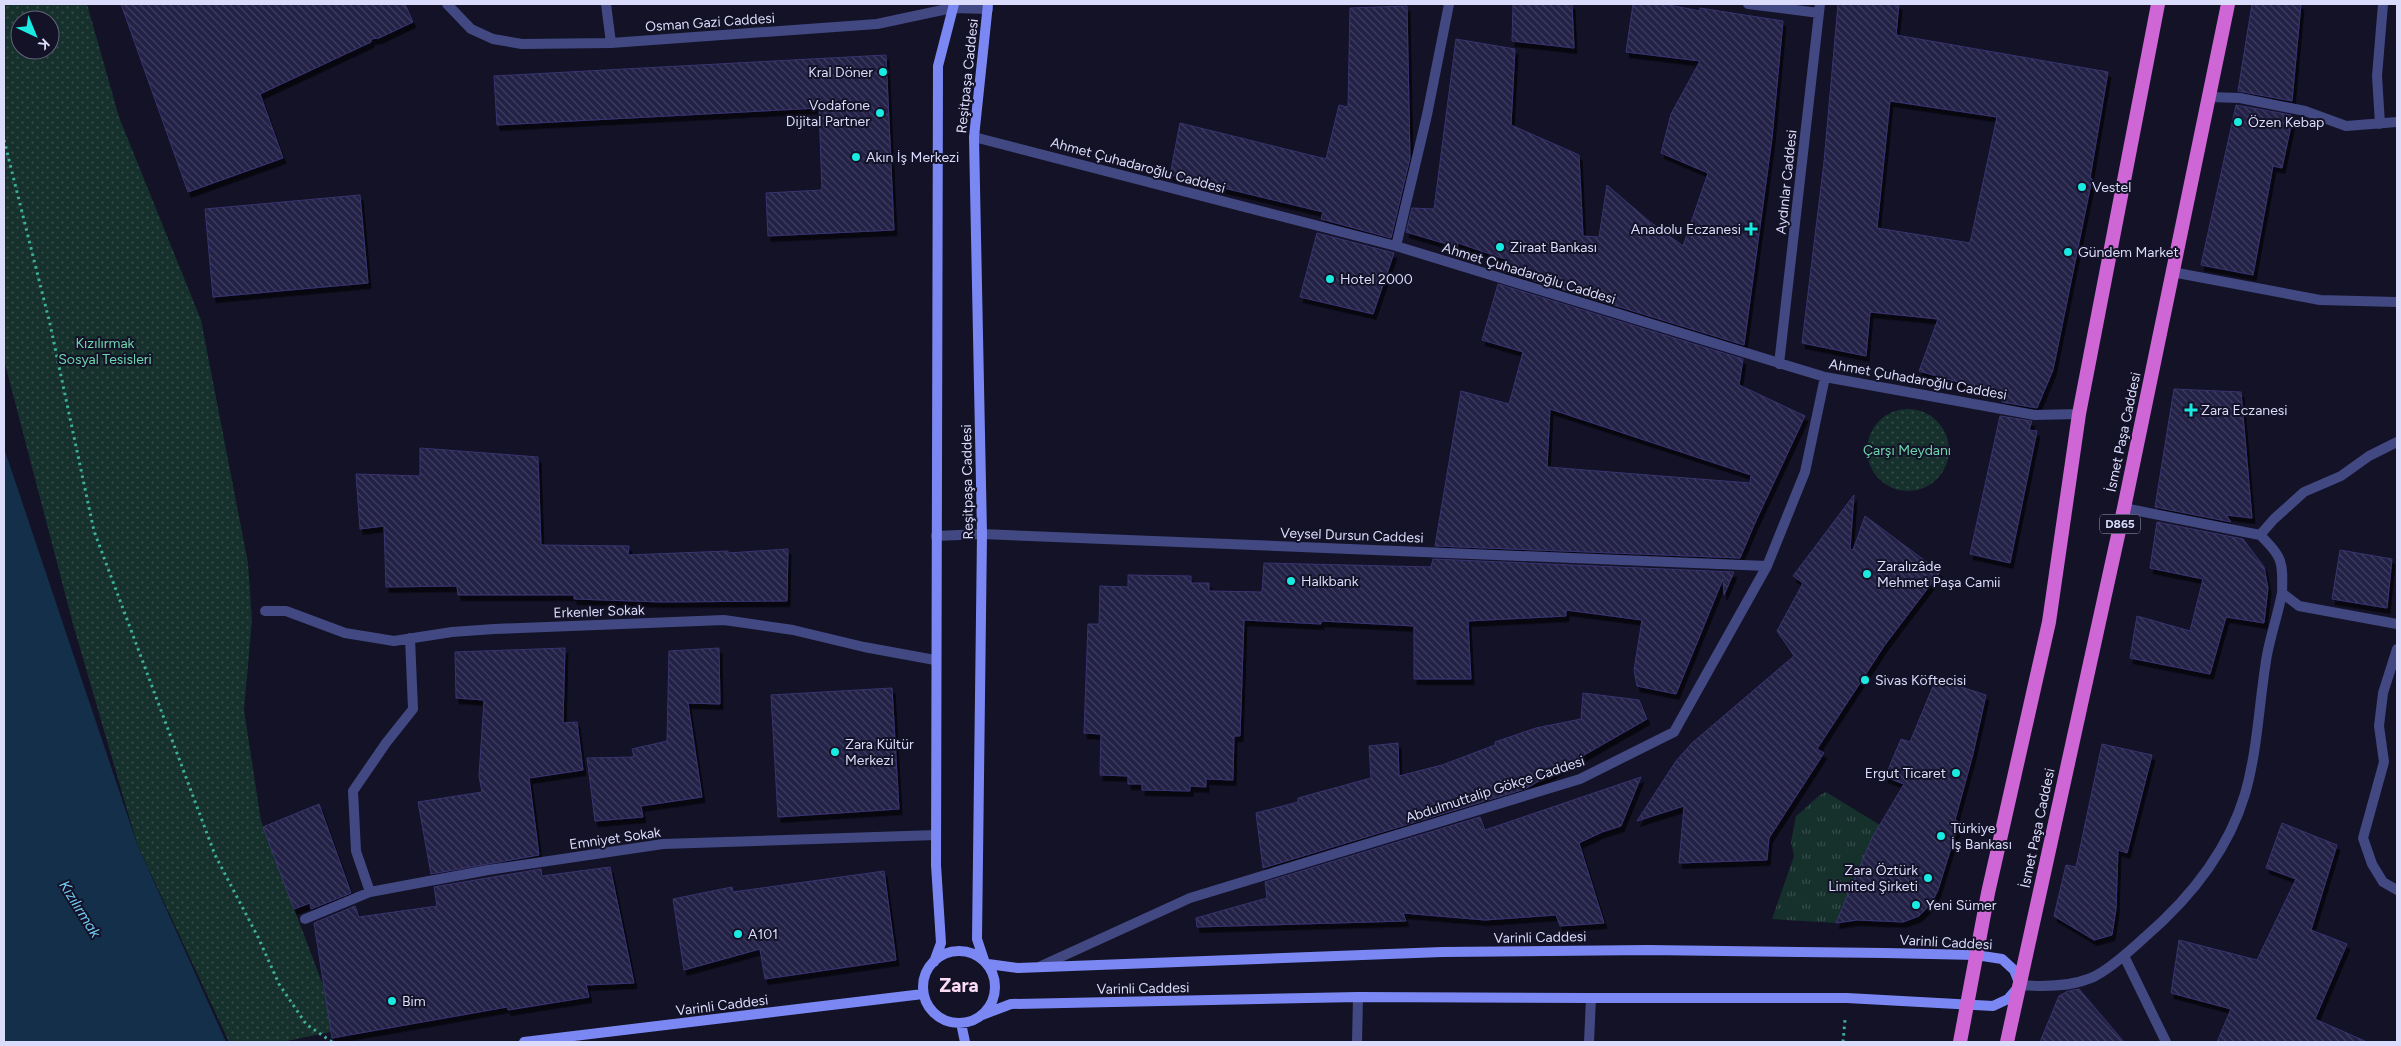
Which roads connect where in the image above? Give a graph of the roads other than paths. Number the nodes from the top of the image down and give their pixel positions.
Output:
1 (447, 4) edge
2 (606, 4) edge
3 (1449, 4) edge
4 (1748, 4) edge
5 (2158, 4) edge
6 (2228, 4) edge
7 (2383, 4) edge
8 (953, 6) edge
9 (988, 6) edge
10 (1819, 8) edge
11 (611, 43) junction
12 (2209, 97) junction
13 (2397, 122) edge
14 (2380, 124) junction
15 (974, 136) junction
16 (1396, 246) junction
17 (2172, 272) junction
18 (2397, 302) edge
19 (1779, 364) junction
20 (1825, 376) junction
21 (2079, 414) junction
22 (2397, 442) edge
23 (2124, 508) junction
24 (982, 534) junction
25 (936, 536) junction
26 (2260, 536) junction
27 (1767, 566) junction
28 (2282, 593) junction
29 (265, 611) dead end
30 (2397, 624) edge
31 (410, 638) junction
32 (2397, 649) edge
33 (935, 660) junction
34 (936, 835) junction
35 (2397, 890) edge
36 (370, 892) junction
37 (305, 918) dead end
38 (1976, 955) junction
39 (2124, 956) junction
40 (934, 962) junction
41 (986, 962) junction
42 (1041, 966) junction
43 (2020, 985) junction
44 (924, 994) junction
45 (1358, 997) junction
46 (1591, 998) junction
47 (1966, 1006) junction
48 (982, 1015) junction
49 (961, 1023) junction
50 (524, 1042) edge
51 (964, 1042) edge
52 (1357, 1042) edge
53 (1589, 1042) edge
54 (1960, 1042) edge
55 (2007, 1042) edge
56 (2166, 1042) edge

1 - 11 street, Osman Gazi Caddesi
2 - 11 street
3 - 16 street
4 - 10 street
5 - 21 highway
6 - 12 highway, İsmet Paşa Caddesi / D865
7 - 14 street
8 - 9 street, Osman Gazi Caddesi
8 - 11 street, Osman Gazi Caddesi
8 - 25 main road
9 - 15 main road, Reşitpaşa Caddesi
10 - 19 street, Aydınlar Caddesi
12 - 14 street
12 - 17 highway, İsmet Paşa Caddesi / D865
13 - 14 street
15 - 16 street, Ahmet Çuhadaroğlu Caddesi
15 - 24 main road, Reşitpaşa Caddesi
16 - 19 street, Ahmet Çuhadaroğlu Caddesi
17 - 18 street
17 - 23 highway, İsmet Paşa Caddesi / D865
19 - 20 street, Ahmet Çuhadaroğlu Caddesi
20 - 21 street, Ahmet Çuhadaroğlu Caddesi
20 - 27 street, Abdulmuttalip Gökçe Caddesi
21 - 38 highway
22 - 26 street
23 - 26 street
23 - 43 highway, İsmet Paşa Caddesi / D865
24 - 25 street, Veysel Dursun Caddesi
24 - 27 street, Veysel Dursun Caddesi
24 - 41 main road, Reşitpaşa Caddesi
25 - 33 main road
26 - 28 street
27 - 42 street, Abdulmuttalip Gökçe Caddesi
28 - 30 street
28 - 39 street
29 - 31 street, Erkenler Sokak
31 - 33 street, Erkenler Sokak
31 - 36 street
32 - 35 street
33 - 34 main road
34 - 36 street, Emniyet Sokak
34 - 40 main road
36 - 37 street, Emniyet Sokak
38 - 42 main road, Varinli Caddesi
38 - 43 main road, Varinli Caddesi
38 - 47 highway
39 - 43 street
39 - 56 street
40 - 41 main road
40 - 44 main road
41 - 42 main road, Varinli Caddesi
41 - 48 main road
43 - 47 main road, Varinli Caddesi
43 - 55 highway, İsmet Paşa Caddesi / D865
44 - 49 main road
44 - 50 main road, Varinli Caddesi
45 - 46 main road, Varinli Caddesi
45 - 48 main road, Varinli Caddesi
45 - 52 street
46 - 47 main road, Varinli Caddesi
46 - 53 street
47 - 54 highway
48 - 49 main road
49 - 51 main road

